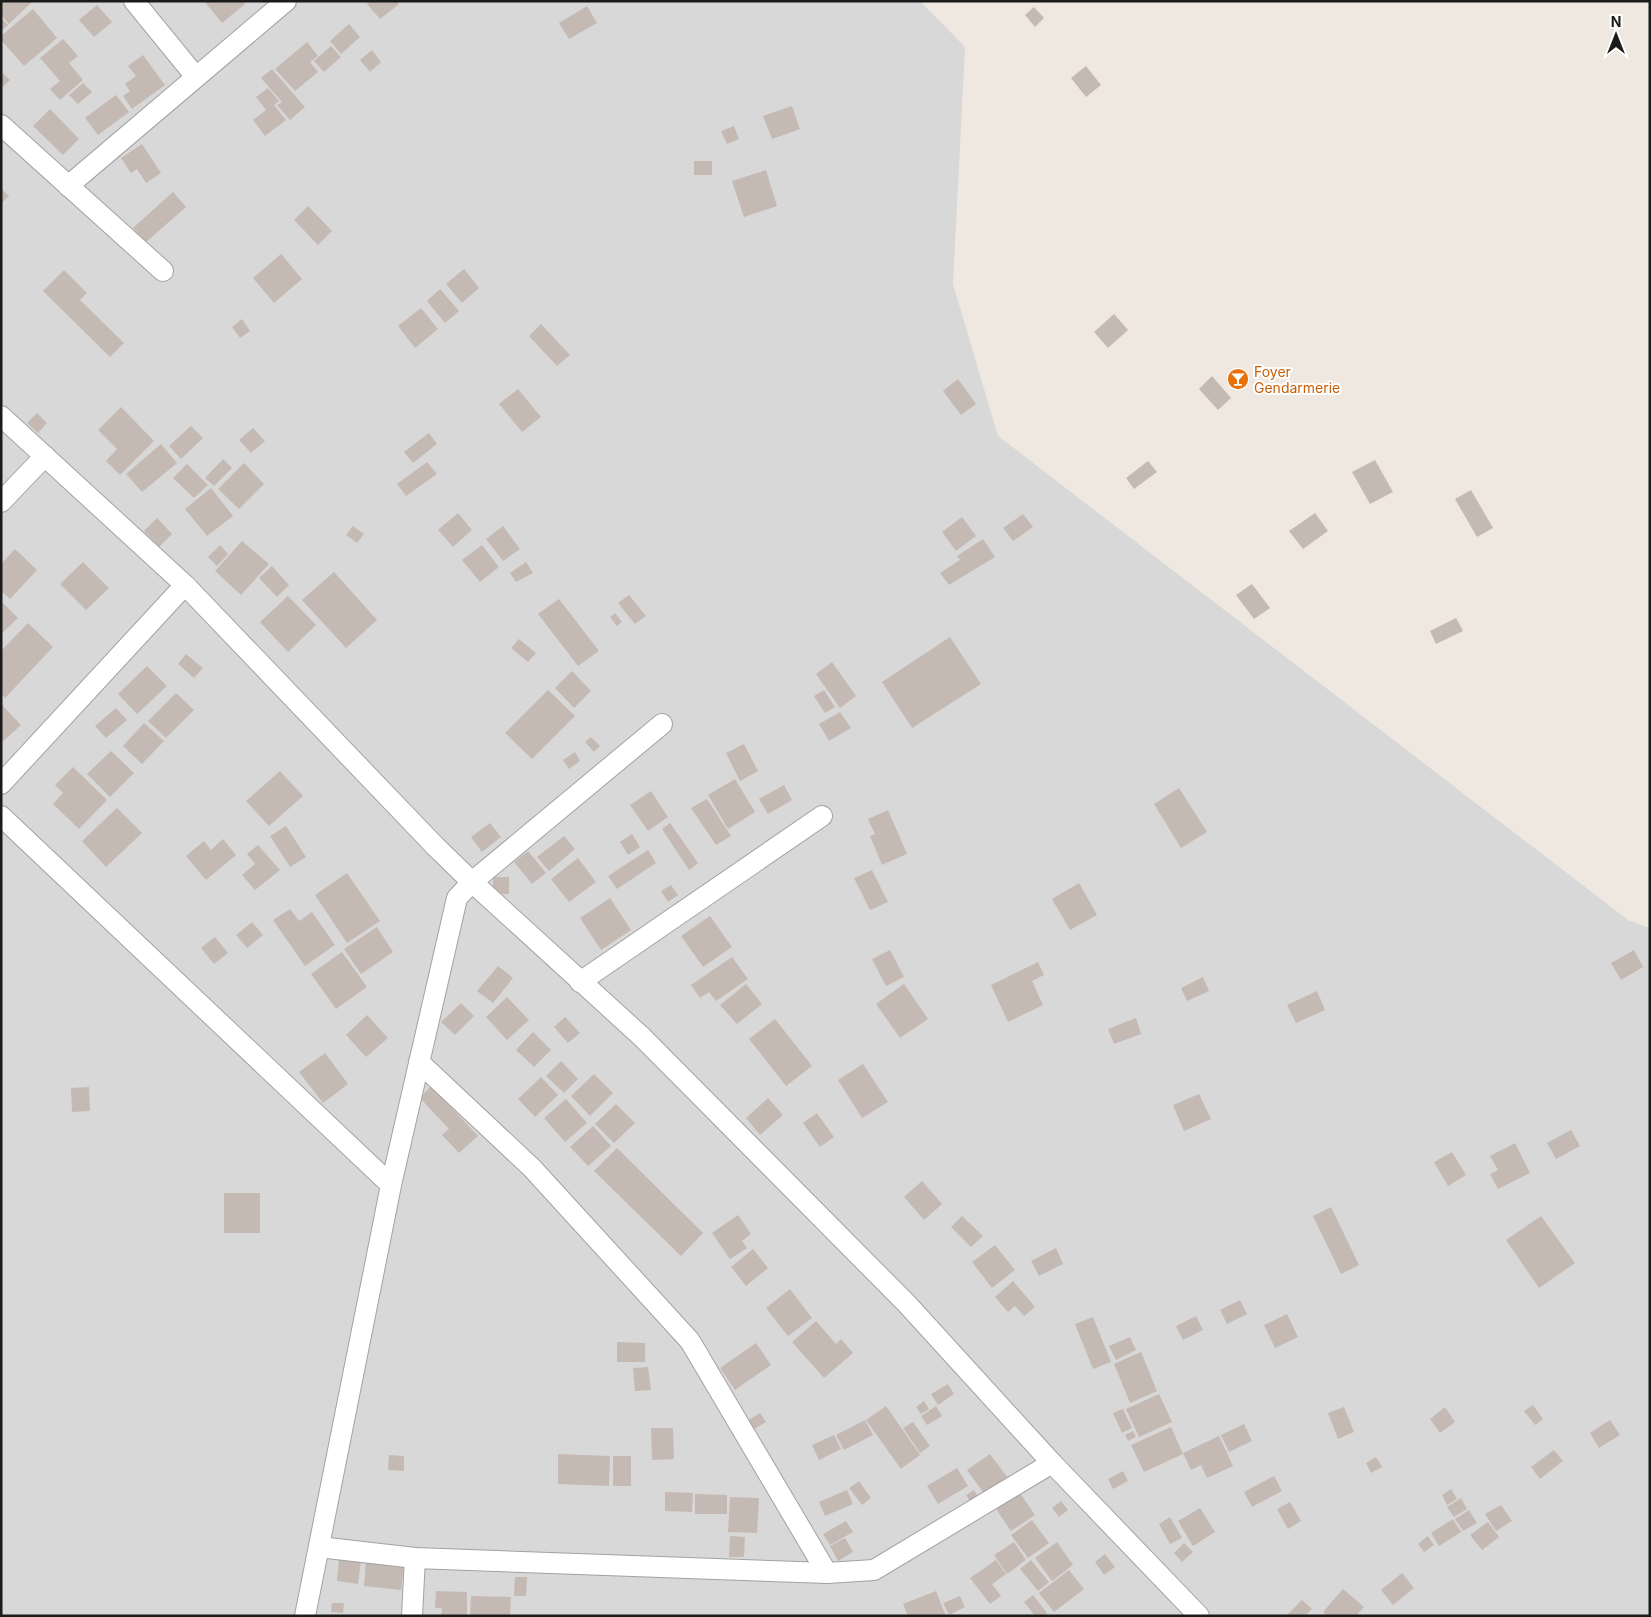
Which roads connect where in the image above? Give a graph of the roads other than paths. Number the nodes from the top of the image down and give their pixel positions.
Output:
1 (134, 1) edge
2 (286, 1) edge
3 (196, 77) junction
4 (5, 134) edge
5 (68, 186) junction
6 (163, 271) dead end
7 (1, 416) edge
8 (45, 456) junction
9 (1, 502) edge
10 (184, 585) junction
11 (662, 724) dead end
12 (1, 784) edge
13 (1, 816) edge
14 (822, 816) dead end
15 (472, 882) junction
16 (580, 982) junction
17 (419, 1062) junction
18 (391, 1185) junction
19 (1052, 1463) junction
20 (319, 1547) junction
21 (415, 1558) junction
22 (826, 1573) junction
23 (306, 1616) edge
24 (412, 1616) edge
25 (1199, 1616) edge

1 - 3 street
2 - 3 street
3 - 5 street
4 - 5 street
5 - 6 street
7 - 8 street
8 - 9 street
8 - 10 street
10 - 12 street
10 - 15 street
11 - 15 street
13 - 18 street
14 - 16 street
15 - 16 street
15 - 17 street
16 - 19 street
17 - 18 street
17 - 22 street
18 - 20 street
19 - 22 street
19 - 25 street
20 - 21 street
20 - 23 street
21 - 22 street
21 - 24 street

